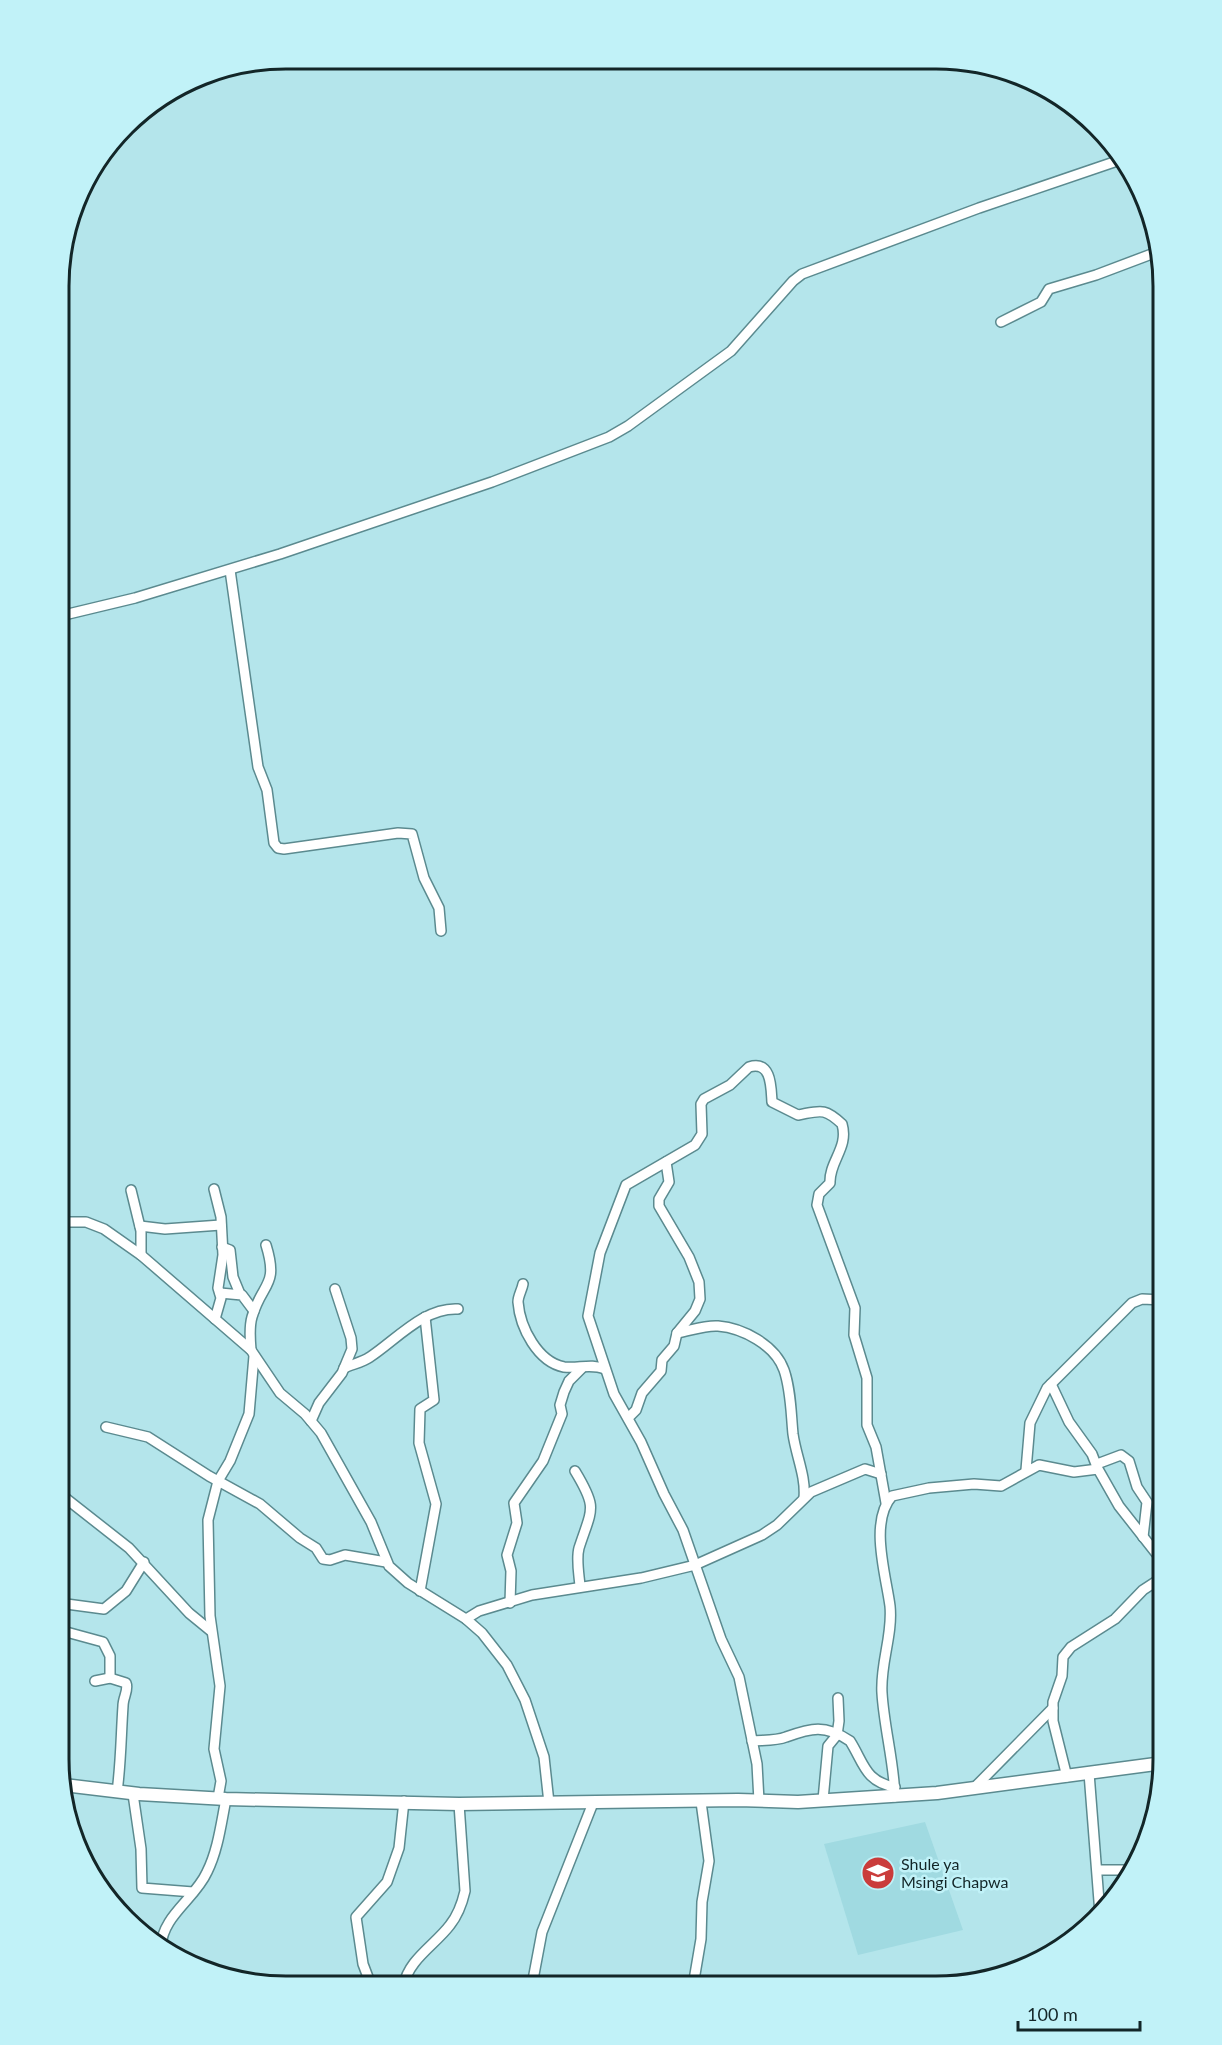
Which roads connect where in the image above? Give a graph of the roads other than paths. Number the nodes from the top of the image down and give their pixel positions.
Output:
1 (1114, 162) edge
2 (1150, 254) edge
3 (1001, 322) dead end
4 (231, 570) junction
5 (69, 614) edge
6 (441, 931) dead end
7 (666, 1162) junction
8 (214, 1189) dead end
9 (131, 1190) dead end
10 (69, 1222) edge
11 (221, 1225) junction
12 (140, 1226) junction
13 (266, 1245) dead end
14 (222, 1247) junction
15 (141, 1255) junction
16 (523, 1284) dead end
17 (335, 1289) dead end
18 (220, 1293) junction
19 (240, 1294) junction
20 (1153, 1300) edge
21 (458, 1309) dead end
22 (254, 1311) junction
23 (425, 1317) junction
24 (215, 1319) junction
25 (677, 1333) junction
26 (252, 1353) junction
27 (344, 1368) junction
28 (582, 1368) junction
29 (605, 1369) junction
30 (1051, 1383) junction
31 (628, 1417) junction
32 (310, 1421) junction
33 (106, 1427) dead end
34 (1097, 1467) junction
35 (1026, 1470) junction
36 (574, 1471) dead end
37 (881, 1474) junction
38 (218, 1481) junction
39 (804, 1498) junction
40 (69, 1502) edge
41 (886, 1503) junction
42 (1143, 1537) junction
43 (1153, 1550) edge
44 (144, 1562) junction
45 (386, 1562) junction
46 (695, 1565) junction
47 (1153, 1584) edge
48 (580, 1586) junction
49 (420, 1592) junction
50 (510, 1603) junction
51 (69, 1604) edge
52 (466, 1619) junction
53 (211, 1631) junction
54 (69, 1633) edge
55 (110, 1678) junction
56 (95, 1681) dead end
57 (838, 1698) dead end
58 (1053, 1708) junction
59 (837, 1735) junction
60 (752, 1741) junction
61 (1153, 1764) edge
62 (1089, 1773) junction
63 (1067, 1777) junction
64 (71, 1786) edge
65 (976, 1786) junction
66 (117, 1792) junction
67 (895, 1792) junction
68 (133, 1794) junction
69 (222, 1799) junction
70 (823, 1800) junction
71 (404, 1801) junction
72 (701, 1802) junction
73 (759, 1802) junction
74 (549, 1803) junction
75 (593, 1803) junction
76 (459, 1804) junction
77 (1098, 1870) junction
78 (1123, 1870) edge
79 (193, 1892) junction
80 (1099, 1901) edge
81 (163, 1938) edge
82 (368, 1976) edge
83 (408, 1976) edge
84 (534, 1976) edge
85 (695, 1976) edge

1 - 4 street
2 - 3 street
4 - 5 street
4 - 6 street
7 - 25 street
7 - 29 street
7 - 37 street
8 - 11 street
9 - 12 street
10 - 15 street
11 - 12 street
11 - 14 street
12 - 15 street
13 - 22 street
14 - 18 street
14 - 19 street
15 - 24 street
16 - 28 street
17 - 27 street
18 - 19 street
18 - 24 street
19 - 22 street
20 - 30 street
21 - 23 street
22 - 26 street
23 - 27 street
23 - 49 street
24 - 26 street
25 - 31 street
25 - 39 street
26 - 32 street
26 - 38 street
27 - 32 street
28 - 29 street
28 - 50 street
29 - 31 street
30 - 34 street
30 - 35 street
31 - 46 street
32 - 45 street
33 - 38 street
34 - 35 street
34 - 42 street
34 - 42 street
35 - 41 street
36 - 48 street
37 - 39 street
37 - 41 street
38 - 45 street
38 - 53 street
39 - 46 street
40 - 44 street
41 - 67 street
42 - 43 street
44 - 51 street
44 - 53 street
45 - 49 street
46 - 48 street
46 - 60 street
47 - 58 street
48 - 50 street
49 - 52 street
50 - 52 street
52 - 74 street
53 - 69 street
54 - 55 street
55 - 56 street
55 - 66 street
57 - 59 street
58 - 63 street
58 - 65 street
59 - 60 street
59 - 67 street
59 - 70 street
60 - 73 street
61 - 62 street
62 - 63 street
62 - 77 street
63 - 65 street
64 - 66 street
65 - 67 street
66 - 68 street
67 - 70 street
68 - 69 street
68 - 79 street
69 - 71 street
69 - 79 street
70 - 73 street
71 - 76 street
71 - 82 street
72 - 73 street
72 - 75 street
72 - 85 street
74 - 75 street
74 - 76 street
75 - 84 street
76 - 83 street
77 - 78 street
77 - 80 street
79 - 81 street

